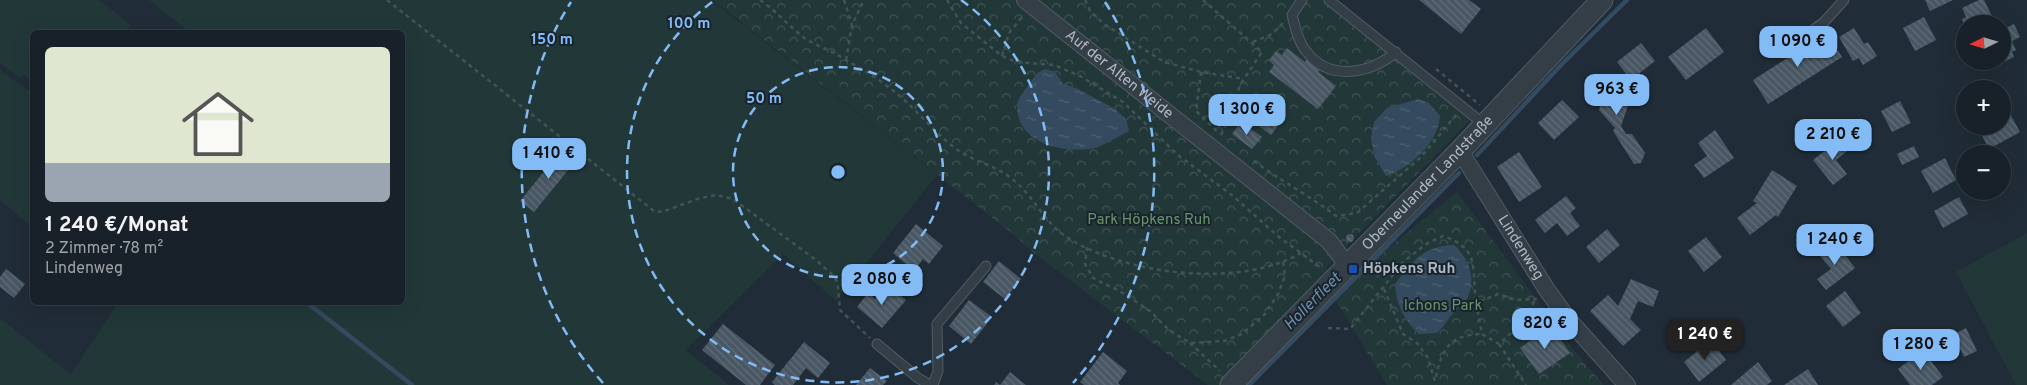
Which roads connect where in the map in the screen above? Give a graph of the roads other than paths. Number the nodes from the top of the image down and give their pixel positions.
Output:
1 (1302, 0) edge
2 (1329, 0) edge
3 (1602, 0) edge
4 (1844, 0) edge
5 (1028, 2) edge
6 (1801, 39) dead end
7 (1396, 52) junction
8 (1484, 125) junction
9 (1460, 151) junction
10 (986, 266) dead end
11 (1341, 273) junction
12 (877, 344) road end
13 (1233, 384) edge
14 (931, 385) edge
15 (1627, 385) edge

1 - 7 lane
2 - 7 lane
3 - 8 street, Oberneulander Landstraße
4 - 6 lane
5 - 11 street, Auf der Alten Weide
7 - 8 lane
8 - 9 street, Oberneulander Landstraße
9 - 11 street, Oberneulander Landstraße
9 - 15 street, Lindenweg
10 - 14 lane
11 - 13 street, Oberneulander Landstraße
12 - 14 lane

